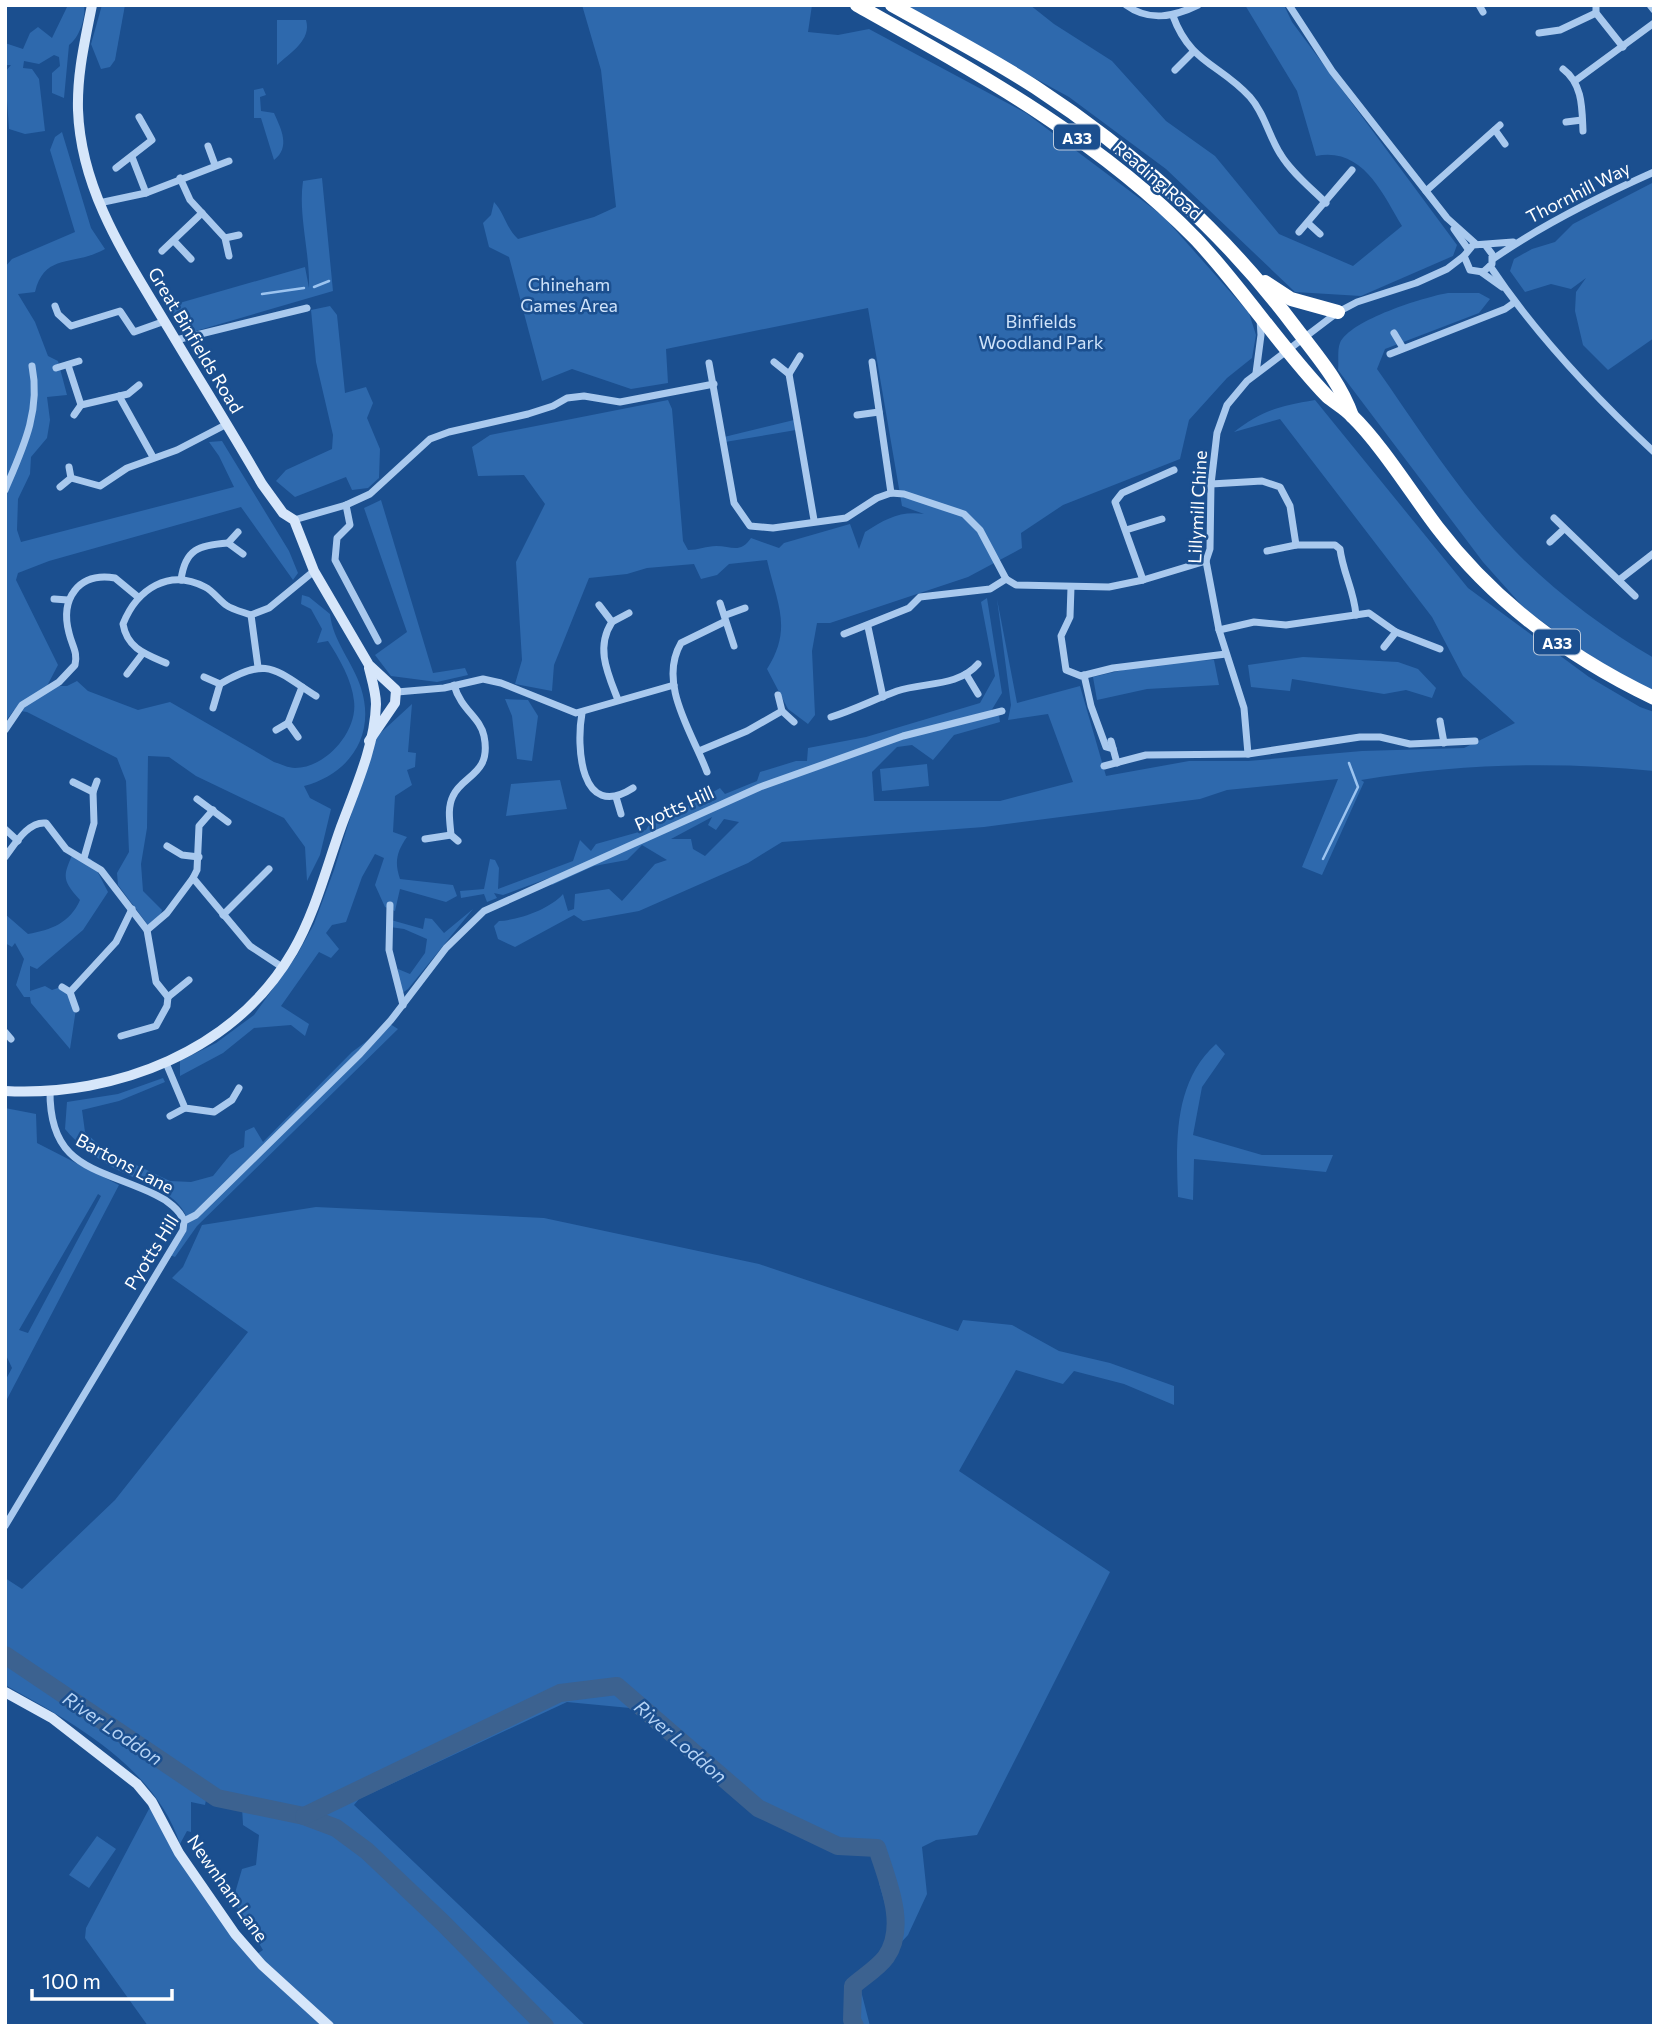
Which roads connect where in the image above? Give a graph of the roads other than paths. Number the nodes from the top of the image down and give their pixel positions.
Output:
1 (92, 5) edge
2 (857, 5) edge
3 (892, 5) edge
4 (1126, 5) edge
5 (1198, 5) edge
6 (1289, 5) edge
7 (1650, 5) edge
8 (1596, 9) edge
9 (1654, 10) edge
10 (1173, 16) junction
11 (1654, 23) edge
12 (1539, 33) dead end
13 (1623, 47) junction
14 (1192, 53) junction
15 (1563, 69) dead end
16 (1175, 70) dead end
17 (1575, 81) junction
18 (139, 117) dead end
19 (1583, 120) junction
20 (1566, 122) dead end
21 (1583, 131) dead end
22 (1505, 144) dead end
23 (208, 146) dead end
24 (132, 157) junction
25 (229, 161) dead end
26 (215, 165) junction
27 (117, 167) dead end
28 (1352, 170) dead end
29 (1654, 172) edge
30 (180, 178) junction
31 (1426, 191) junction
32 (146, 192) junction
33 (99, 203) junction
34 (1326, 203) junction
35 (202, 213) junction
36 (1308, 222) junction
37 (1451, 222) junction
38 (1299, 232) dead end
39 (1320, 234) dead end
40 (239, 235) dead end
41 (225, 238) junction
42 (174, 241) junction
43 (1518, 241) junction
44 (1476, 244) junction
45 (1486, 246) junction
46 (162, 251) dead end
47 (1466, 253) junction
48 (229, 256) dead end
49 (191, 259) dead end
50 (1239, 261) junction
51 (1491, 263) junction
52 (1447, 268) junction
53 (1477, 272) junction
54 (1503, 288) junction
55 (1515, 302) junction
56 (55, 306) dead end
57 (307, 308) dead end
58 (1338, 312) junction
59 (1260, 314) junction
60 (165, 321) junction
61 (1394, 333) dead end
62 (1303, 338) junction
63 (176, 340) junction
64 (1403, 348) junction
65 (1288, 350) junction
66 (1390, 354) dead end
67 (800, 356) dead end
68 (79, 361) dead end
69 (774, 362) dead end
70 (872, 362) dead end
71 (709, 363) dead end
72 (68, 365) junction
73 (32, 366) dead end
74 (56, 368) dead end
75 (1256, 373) junction
76 (789, 374) junction
77 (714, 384) junction
78 (139, 385) dead end
79 (119, 396) junction
80 (81, 405) junction
81 (879, 412) junction
82 (75, 415) dead end
83 (857, 415) dead end
84 (1352, 415) junction
85 (227, 424) junction
86 (1654, 453) edge
87 (153, 457) junction
88 (69, 467) dead end
89 (1174, 470) dead end
90 (71, 478) junction
91 (1211, 484) junction
92 (60, 487) dead end
93 (5, 490) edge
94 (891, 493) junction
95 (346, 505) junction
96 (1553, 518) dead end
97 (1162, 519) dead end
98 (293, 520) junction
99 (814, 520) junction
100 (1564, 529) junction
101 (1126, 530) junction
102 (238, 532) dead end
103 (1550, 542) dead end
104 (228, 543) junction
105 (1296, 545) junction
106 (1267, 551) dead end
107 (1654, 553) edge
108 (243, 554) dead end
109 (1206, 561) junction
110 (314, 571) junction
111 (1006, 579) junction
112 (181, 580) junction
113 (1143, 580) junction
114 (1619, 580) junction
115 (1070, 587) junction
116 (1635, 596) dead end
117 (138, 597) junction
118 (54, 599) dead end
119 (68, 600) junction
120 (720, 603) dead end
121 (599, 606) dead end
122 (745, 608) dead end
123 (629, 613) dead end
124 (251, 615) junction
125 (1356, 615) junction
126 (725, 618) junction
127 (612, 622) junction
128 (868, 627) junction
129 (1219, 631) junction
130 (1396, 632) junction
131 (844, 634) dead end
132 (377, 641) dead end
133 (734, 646) dead end
134 (1384, 647) dead end
135 (1440, 649) dead end
136 (142, 653) junction
137 (1226, 654) junction
138 (166, 663) dead end
139 (978, 664) dead end
140 (369, 665) junction
141 (258, 667) junction
142 (127, 674) dead end
143 (966, 674) junction
144 (1084, 675) junction
145 (204, 677) dead end
146 (220, 684) junction
147 (454, 685) junction
148 (674, 685) junction
149 (302, 687) junction
150 (978, 694) dead end
151 (394, 695) junction
152 (778, 695) dead end
153 (316, 696) dead end
154 (376, 697) junction
155 (883, 697) junction
156 (1654, 698) edge
157 (618, 700) junction
158 (213, 708) dead end
159 (782, 711) junction
160 (1002, 711) dead end
161 (582, 713) junction
162 (831, 717) dead end
163 (1440, 721) dead end
164 (794, 722) dead end
165 (288, 723) junction
166 (5, 730) edge
167 (276, 730) dead end
168 (298, 737) dead end
169 (369, 741) junction
170 (1475, 741) dead end
171 (1444, 743) junction
172 (699, 751) junction
173 (1248, 754) junction
174 (1117, 763) junction
175 (1104, 766) dead end
176 (707, 772) dead end
177 (97, 781) dead end
178 (73, 782) dead end
179 (633, 788) dead end
180 (93, 792) junction
181 (616, 797) junction
182 (197, 799) dead end
183 (213, 810) junction
184 (621, 814) dead end
185 (228, 822) dead end
186 (5, 829) edge
187 (451, 835) junction
188 (425, 839) dead end
189 (18, 841) junction
190 (458, 841) dead end
191 (167, 846) dead end
192 (5, 857) edge
193 (199, 857) junction
194 (84, 858) junction
195 (269, 869) dead end
196 (193, 878) junction
197 (390, 905) dead end
198 (132, 909) junction
199 (223, 915) junction
200 (147, 930) junction
201 (282, 967) junction
202 (189, 980) dead end
203 (62, 987) dead end
204 (70, 992) junction
205 (168, 997) junction
206 (403, 1005) junction
207 (76, 1009) dead end
208 (5, 1032) edge
209 (121, 1036) dead end
210 (11, 1039) dead end
211 (166, 1063) junction
212 (239, 1088) dead end
213 (50, 1090) junction
214 (5, 1091) edge
215 (185, 1108) junction
216 (170, 1116) dead end
217 (184, 1221) junction
218 (5, 1526) edge
219 (5, 1692) edge
220 (330, 2026) edge

1 - 33 street, Great Binfields Road
2 - 59 highway, Reading Road / A33
3 - 50 highway, Reading Road / A33
4 - 10 street
5 - 10 street
6 - 31 street
7 - 9 street
8 - 12 street
8 - 13 street
10 - 14 street
11 - 13 street
13 - 17 street
14 - 16 street
14 - 34 street
15 - 17 street
17 - 19 street
18 - 24 street
19 - 20 street
19 - 21 street
22 - 31 street
23 - 26 street
24 - 27 street
24 - 32 street
25 - 26 street
26 - 30 street
28 - 34 street
29 - 43 street, Thornhill Way
30 - 32 street
30 - 35 street
31 - 37 street
32 - 33 street
33 - 60 street, Great Binfields Road
34 - 36 street
35 - 41 street
35 - 42 street
36 - 38 street
36 - 39 street
37 - 44 street
37 - 47 street
40 - 41 street
41 - 48 street
42 - 46 street
42 - 49 street
43 - 45 street, Thornhill Way
43 - 51 street, Thornhill Way
44 - 45 street
44 - 47 street
45 - 51 street
47 - 52 street
47 - 53 street
50 - 58 highway
50 - 62 highway, Reading Road / A33
50 - 65 highway
51 - 53 street
51 - 54 street
52 - 53 street
52 - 58 street
53 - 54 street
54 - 55 street
55 - 64 street
55 - 86 street
56 - 60 street
57 - 63 street
58 - 62 street
59 - 65 highway, Reading Road / A33
59 - 75 street
60 - 63 street, Great Binfields Road
61 - 64 street
62 - 65 street
62 - 84 highway, Reading Road / A33
63 - 85 street, Great Binfields Road
64 - 66 street
65 - 75 street, Lillymill Chine
65 - 84 highway, Reading Road / A33
67 - 76 street
68 - 72 street
69 - 76 street
70 - 81 street
71 - 77 street
72 - 74 street
72 - 80 street
73 - 93 street
75 - 91 street, Lillymill Chine
76 - 99 street
77 - 95 street
77 - 99 street
78 - 79 street
79 - 80 street
79 - 87 street
80 - 82 street
81 - 83 street
81 - 94 street
84 - 156 highway, Reading Road / A33
85 - 87 street
85 - 98 street, Great Binfields Road
87 - 90 street
88 - 90 street
89 - 101 street
90 - 92 street
91 - 105 street
91 - 109 street, Lillymill Chine
94 - 99 street
94 - 111 street
95 - 98 street
95 - 132 street
96 - 100 street
97 - 101 street
98 - 110 street, Great Binfields Road
100 - 103 street
100 - 114 street
101 - 113 street
102 - 104 street
104 - 108 street
104 - 112 street
105 - 106 street
105 - 125 street
107 - 114 street
109 - 113 street
109 - 129 street, Lillymill Chine
110 - 124 street
110 - 140 street, Great Binfields Road
111 - 115 street
111 - 128 street
112 - 117 street
112 - 124 street
113 - 115 street
114 - 116 street
115 - 144 street
117 - 119 street
117 - 136 street
118 - 119 street
119 - 166 street
120 - 126 street
121 - 127 street
122 - 126 street
123 - 127 street
124 - 141 street
125 - 129 street
125 - 130 street
126 - 133 street
126 - 148 street
127 - 157 street
128 - 131 street
128 - 155 street
129 - 137 street, Lillymill Chine
130 - 134 street
130 - 135 street
136 - 138 street
136 - 142 street
137 - 144 street
137 - 173 street, Lillymill Chine
139 - 143 street
140 - 151 street, Great Binfields Road
140 - 154 street, Great Binfields Road
141 - 146 street
141 - 149 street
143 - 150 street
143 - 155 street
144 - 174 street
145 - 146 street
146 - 158 street
147 - 151 street
147 - 161 street
147 - 187 street
148 - 157 street
148 - 172 street
149 - 153 street
149 - 165 street
151 - 154 street
151 - 154 street
151 - 169 street, Great Binfields Road
152 - 159 street
154 - 169 street, Great Binfields Road
155 - 162 street
157 - 161 street
159 - 164 street
159 - 172 street
160 - 206 street, Pyotts Hill
161 - 181 street
163 - 171 street
165 - 167 street
165 - 168 street
169 - 201 street, Great Binfields Road
170 - 171 street
171 - 173 street
172 - 176 street
173 - 174 street
174 - 175 street
177 - 180 street
178 - 180 street
179 - 181 street
180 - 194 street
181 - 184 street
182 - 183 street
183 - 185 street
183 - 193 street
186 - 189 street
187 - 188 street
187 - 190 street
189 - 192 street
189 - 194 street
191 - 193 street
193 - 196 street
194 - 198 street
195 - 199 street
196 - 199 street
196 - 200 street
197 - 206 street
198 - 200 street
198 - 204 street
199 - 201 street
200 - 205 street
201 - 211 street, Great Binfields Road
202 - 205 street
203 - 204 street
204 - 207 street
205 - 209 street
206 - 217 street, Pyotts Hill
208 - 210 street
211 - 213 street, Great Binfields Road
211 - 215 street
212 - 215 street
213 - 214 street, Great Binfields Road
213 - 217 street, Bartons Lane
215 - 216 street
217 - 218 street, Pyotts Hill
219 - 220 street, Newnham Lane

